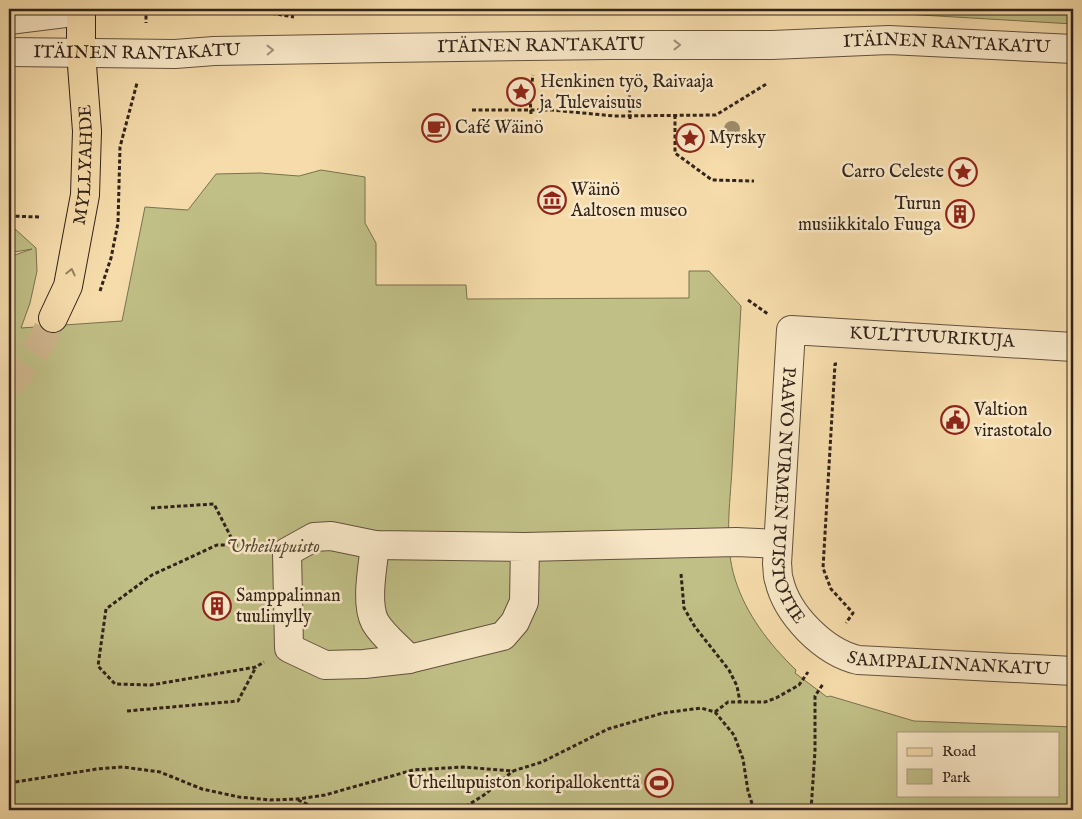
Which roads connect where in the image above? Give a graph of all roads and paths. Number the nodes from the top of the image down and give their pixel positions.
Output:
1 (81, 10) edge
2 (9, 20) edge
3 (1073, 49) edge
4 (9, 52) edge
5 (81, 52) junction
6 (533, 73) dead end
7 (629, 76) dead end
8 (768, 83) dead end
9 (472, 110) dead end
10 (531, 112) junction
11 (675, 115) junction
12 (630, 118) junction
13 (754, 181) dead end
14 (9, 216) edge
15 (39, 217) dead end
16 (53, 318) tunnel mouth
17 (791, 330) joint
18 (1073, 347) edge
19 (840, 362) dead end
20 (151, 508) dead end
21 (680, 543) junction
22 (778, 544) junction
23 (236, 545) junction
24 (375, 545) junction
25 (525, 547) junction
26 (288, 552) junction
27 (853, 613) dead end
28 (828, 647) joint
29 (289, 648) junction
30 (409, 659) junction
31 (256, 667) junction
32 (1073, 671) edge
33 (808, 672) dead end
34 (824, 684) dead end
35 (740, 702) junction
36 (127, 711) dead end
37 (715, 712) junction
38 (513, 771) junction
39 (9, 783) edge
40 (298, 799) junction
41 (320, 810) edge
42 (460, 810) edge
43 (754, 810) edge
44 (811, 810) edge

1 - 2 street, ITÄINEN RANTAKATU
1 - 5 main road, MYLLYAHDE
5 -> 3 street, ITÄINEN RANTAKATU
4 - 5 street, ITÄINEN RANTAKATU
16 -> 5 main road, MYLLYAHDE
6 - 10 path
7 - 12 path
8 - 11 path
9 - 10 path
10 - 12 path
11 - 12 path
11 - 13 path
14 - 15 path
17 - 18 street, KULTTUURIKUJA
17 - 22 street, PAAVO NURMEN PUISTOTIE
19 - 27 path
20 - 23 path
21 - 22 street
21 - 25 street
21 - 35 path
22 - 28 street, PAAVO NURMEN PUISTOTIE
23 - 26 path
23 - 31 path
24 - 25 street
24 - 26 street
24 - 30 street
25 - 30 street
26 - 29 street
28 - 32 street, SAMPPALINNANKATU
29 - 30 street
29 - 31 path
31 - 36 path
33 - 35 path
34 - 44 path
35 - 37 path
37 - 38 path
37 - 43 path
38 - 40 path
38 - 42 path
39 - 40 path
40 - 41 path

